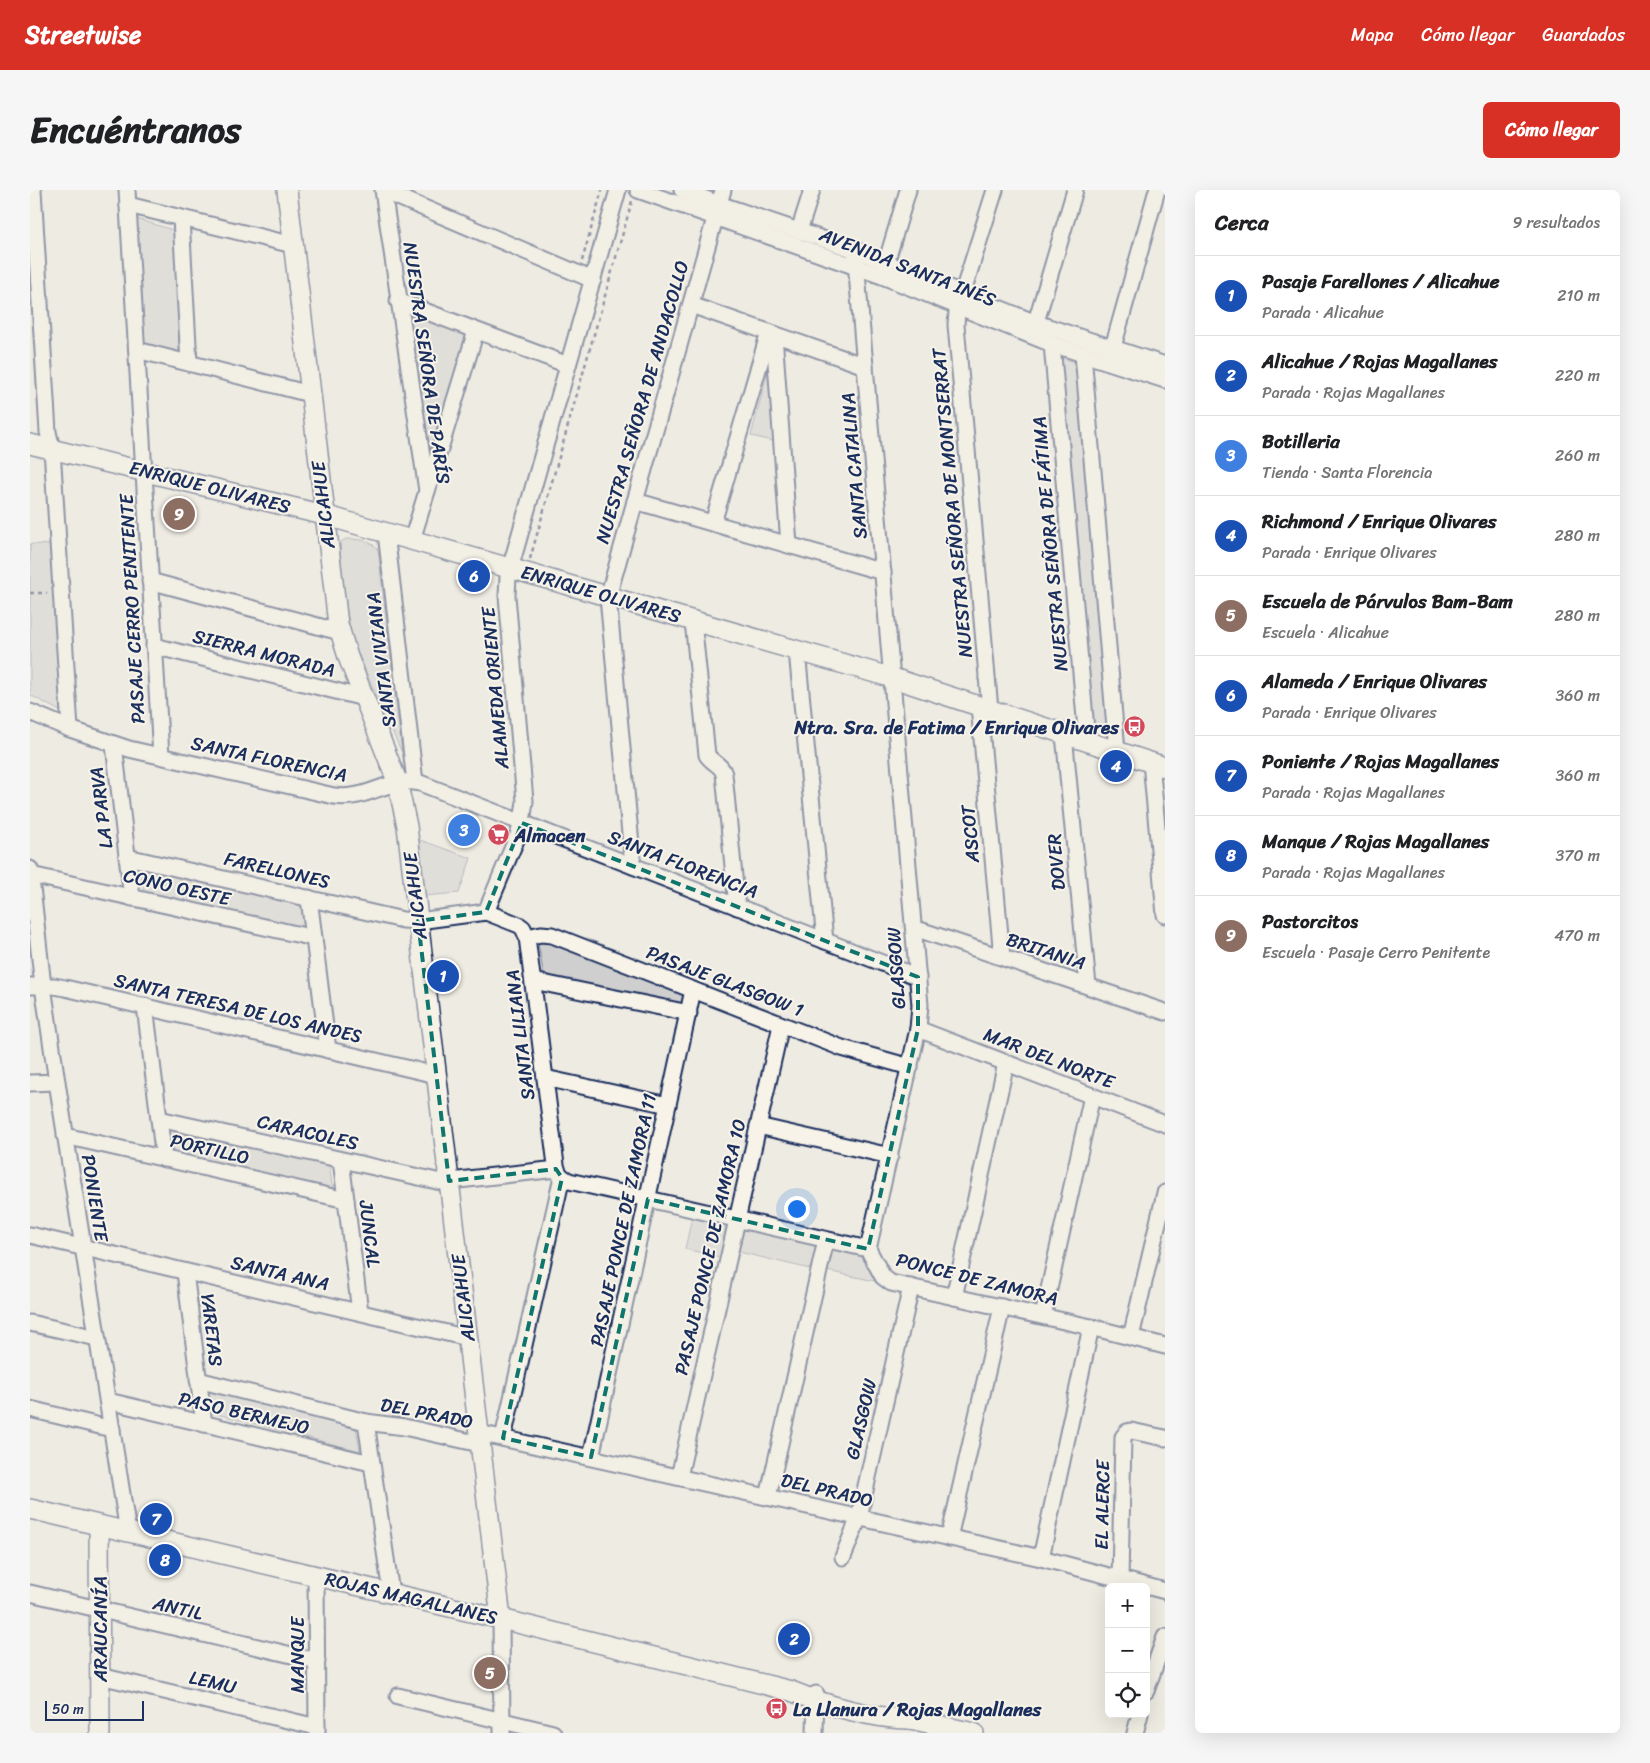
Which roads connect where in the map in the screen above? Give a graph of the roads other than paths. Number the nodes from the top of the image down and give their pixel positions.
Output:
1 (33, 190) edge
2 (127, 190) edge
3 (287, 190) edge
4 (384, 190) edge
5 (618, 190) edge
6 (682, 190) edge
7 (812, 190) edge
8 (908, 190) edge
9 (995, 190) edge
10 (1075, 190) edge
11 (1157, 190) edge
12 (635, 195) edge
13 (719, 204) edge
14 (128, 206) junction
15 (181, 218) junction
16 (799, 232) junction
17 (33, 236) edge
18 (294, 245) junction
19 (855, 250) junction
20 (856, 267) junction
21 (885, 269) junction
22 (592, 280) junction
23 (961, 300) junction
24 (398, 301) junction
25 (690, 305) junction
26 (36, 321) edge
27 (1034, 329) junction
28 (476, 331) junction
29 (772, 333) junction
30 (1052, 344) junction
31 (136, 350) junction
32 (1083, 354) junction
33 (769, 355) junction
34 (1110, 355) junction
35 (189, 363) junction
36 (568, 365) junction
37 (1165, 365) edge
38 (865, 366) junction
39 (1165, 380) edge
40 (310, 394) junction
41 (30, 444) edge
42 (52, 449) junction
43 (144, 471) junction
44 (427, 491) junction
45 (636, 501) junction
46 (324, 515) junction
47 (714, 523) junction
48 (386, 533) junction
49 (412, 540) junction
50 (790, 545) junction
51 (518, 570) junction
52 (883, 572) junction
53 (150, 581) junction
54 (608, 596) junction
55 (693, 621) junction
56 (340, 632) junction
57 (154, 646) junction
58 (797, 651) junction
59 (892, 678) junction
60 (364, 698) junction
61 (984, 708) junction
62 (30, 712) edge
63 (70, 729) junction
64 (1064, 734) junction
65 (1087, 741) junction
66 (114, 744) junction
67 (1117, 751) junction
68 (161, 756) junction
69 (1158, 764) edge
70 (406, 782) junction
71 (522, 822) junction
72 (127, 857) junction
73 (633, 866) junction
74 (30, 869) edge
75 (31, 884) edge
76 (132, 898) junction
77 (309, 898) junction
78 (737, 907) junction
79 (486, 912) junction
80 (1165, 915) edge
81 (418, 921) junction
82 (914, 928) junction
83 (527, 937) junction
84 (314, 938) junction
85 (825, 941) junction
86 (1002, 957) junction
87 (918, 977) junction
88 (533, 981) junction
89 (36, 986) edge
90 (1088, 986) junction
91 (694, 990) junction
92 (145, 1006) junction
93 (1165, 1012) edge
94 (689, 1013) junction
95 (781, 1025) junction
96 (918, 1029) junction
97 (328, 1050) junction
98 (1006, 1063) junction
99 (910, 1067) junction
100 (436, 1075) junction
101 (545, 1078) junction
102 (57, 1082) junction
103 (30, 1083) edge
104 (1092, 1096) junction
105 (668, 1105) junction
106 (159, 1119) junction
107 (1165, 1124) edge
108 (758, 1126) junction
109 (65, 1136) junction
110 (890, 1156) junction
111 (164, 1159) junction
112 (341, 1160) junction
113 (559, 1173) junction
114 (449, 1182) junction
115 (1165, 1193) edge
116 (648, 1199) junction
117 (346, 1200) junction
118 (737, 1219) junction
119 (30, 1235) edge
120 (826, 1240) junction
121 (82, 1248) junction
122 (868, 1250) junction
123 (185, 1272) junction
124 (911, 1288) junction
125 (954, 1297) junction
126 (1002, 1307) junction
127 (360, 1312) junction
128 (1042, 1316) junction
129 (30, 1323) edge
130 (1090, 1327) junction
131 (1131, 1337) junction
132 (97, 1338) junction
133 (468, 1338) junction
134 (1165, 1346) edge
135 (198, 1380) junction
136 (108, 1401) junction
137 (30, 1409) edge
138 (366, 1422) junction
139 (204, 1424) junction
140 (112, 1429) junction
141 (480, 1438) junction
142 (503, 1438) junction
143 (1165, 1438) edge
144 (591, 1458) junction
145 (371, 1463) junction
146 (679, 1477) junction
147 (768, 1497) junction
148 (30, 1509) edge
149 (859, 1518) junction
150 (99, 1525) junction
151 (128, 1532) junction
152 (949, 1538) junction
153 (842, 1557) dead end
154 (1041, 1558) junction
155 (316, 1576) junction
156 (1120, 1580) junction
157 (1165, 1591) edge
158 (30, 1593) edge
159 (391, 1593) junction
160 (100, 1610) junction
161 (501, 1619) junction
162 (1165, 1637) edge
163 (317, 1661) junction
164 (100, 1676) junction
165 (1158, 1676) edge
166 (1150, 1686) edge
167 (398, 1696) dead end
168 (816, 1697) junction
169 (1139, 1718) edge
170 (502, 1727) edge
171 (317, 1730) edge
172 (100, 1733) edge
173 (553, 1733) edge
174 (815, 1733) edge
175 (974, 1733) edge
176 (1135, 1733) edge

1 - 17 street
2 - 14 street, PASAJE CERRO PENITENTE
3 - 18 street, ALICAHUE
4 - 22 street
4 - 24 street, NUESTRA SEÑORA DE PARÍS
5 - 22 street, ALAMEDA ORIENTE
6 - 13 street, AVENIDA SANTA INÉS
7 - 16 street
8 - 21 street
9 - 23 street, NUESTRA SEÑORA DE MONTSERRAT
10 - 27 street
11 - 34 street
12 - 13 street, AVENIDA SANTA INÉS
13 - 16 street, AVENIDA SANTA INÉS
13 - 20 street, AVENIDA SANTA INÉS
13 - 25 street, NUESTRA SEÑORA DE ANDACOLLO
14 - 15 street
14 - 31 street, PASAJE CERRO PENITENTE
15 - 18 street
15 - 35 street
16 - 19 street, AVENIDA SANTA INÉS
17 - 26 street
18 - 40 street, ALICAHUE
19 - 20 street, SANTA CATALINA
19 - 21 street, AVENIDA SANTA INÉS
20 - 21 street, AVENIDA SANTA INÉS
20 - 38 street, SANTA CATALINA
21 - 23 street, AVENIDA SANTA INÉS
22 - 36 street, ALAMEDA ORIENTE
23 - 27 street, AVENIDA SANTA INÉS
23 - 61 street, NUESTRA SEÑORA DE MONTSERRAT
24 - 28 street
24 - 44 street, NUESTRA SEÑORA DE PARÍS
25 - 29 street
25 - 45 street, NUESTRA SEÑORA DE ANDACOLLO
26 - 42 street
27 - 30 street, AVENIDA SANTA INÉS
27 - 34 street, AVENIDA SANTA INÉS
28 - 36 street
28 - 44 street
29 - 33 street
29 - 38 street
30 - 32 street, AVENIDA SANTA INÉS
30 - 65 street, NUESTRA SEÑORA DE FÁTIMA
31 - 35 street
31 - 43 street, PASAJE CERRO PENITENTE
32 - 34 street, AVENIDA SANTA INÉS
32 - 67 street
33 - 47 street
33 - 50 street
34 - 37 street, AVENIDA SANTA INÉS
34 - 39 street, AVENIDA SANTA INÉS
35 - 40 street
36 - 51 street, ALAMEDA ORIENTE
38 - 52 street, SANTA CATALINA
40 - 46 street, ALICAHUE
41 - 42 street, ENRIQUE OLIVARES
42 - 43 street, ENRIQUE OLIVARES
42 - 63 street
43 - 46 street, ENRIQUE OLIVARES
43 - 53 street, PASAJE CERRO PENITENTE
44 - 49 street, NUESTRA SEÑORA DE PARÍS
45 - 47 street
45 - 54 street, NUESTRA SEÑORA DE ANDACOLLO
46 - 48 street, ENRIQUE OLIVARES
46 - 56 street, ALICAHUE
47 - 50 street
48 - 49 street, ENRIQUE OLIVARES
48 - 70 street, SANTA VIVIANA
49 - 51 street, ENRIQUE OLIVARES
50 - 52 street
51 - 54 street, ENRIQUE OLIVARES
51 - 71 street, ALAMEDA ORIENTE
52 - 59 street, SANTA CATALINA
53 - 56 street
53 - 57 street, PASAJE CERRO PENITENTE
54 - 55 street, ENRIQUE OLIVARES
54 - 73 street
55 - 58 street, ENRIQUE OLIVARES
55 - 78 street
56 - 60 street, ALICAHUE
57 - 60 street, SIERRA MORADA
57 - 68 street, PASAJE CERRO PENITENTE
58 - 59 street, ENRIQUE OLIVARES
58 - 85 street
59 - 61 street, ENRIQUE OLIVARES
59 - 82 street, GLASGOW
60 - 70 street, ALICAHUE
61 - 64 street, ENRIQUE OLIVARES
61 - 86 street, ASCOT
62 - 63 street, SANTA FLORENCIA
63 - 66 street, SANTA FLORENCIA
64 - 65 street, ENRIQUE OLIVARES
64 - 90 street, DOVER
65 - 67 street, ENRIQUE OLIVARES
66 - 68 street, SANTA FLORENCIA
66 - 72 street, LA PARVA
67 - 69 street, ENRIQUE OLIVARES
68 - 70 street, SANTA FLORENCIA
69 - 80 street
70 - 71 street, SANTA FLORENCIA
70 - 81 street, ALICAHUE
71 - 73 street, SANTA FLORENCIA
71 - 79 street, ALAMEDA ORIENTE
72 - 76 street, LA PARVA
72 - 77 street, FARELLONES
73 - 78 street, SANTA FLORENCIA
74 - 75 street, PONIENTE
75 - 76 street, CONO OESTE
75 - 89 street, PONIENTE
76 - 84 street, CONO OESTE
77 - 81 street, FARELLONES
77 - 84 street
78 - 85 street, SANTA FLORENCIA
79 - 81 street
79 - 83 street
81 - 100 street, ALICAHUE
82 - 86 street, BRITANIA
82 - 87 street, GLASGOW
83 - 88 street, SANTA LILIANA
83 - 91 street, PASAJE GLASGOW 1
84 - 97 street
85 - 87 street, SANTA FLORENCIA
86 - 90 street, BRITANIA
87 - 96 street, GLASGOW
88 - 94 street
88 - 101 street, SANTA LILIANA
89 - 92 street, SANTA TERESA DE LOS ANDES
89 - 102 street, PONIENTE
90 - 93 street, BRITANIA
91 - 94 street, PASAJE PONCE DE ZAMORA 11
91 - 95 street, PASAJE GLASGOW 1
92 - 97 street, SANTA TERESA DE LOS ANDES
92 - 106 street
94 - 105 street, PASAJE PONCE DE ZAMORA 11
95 - 99 street, PASAJE GLASGOW 1
95 - 108 street, PASAJE PONCE DE ZAMORA 10
96 - 98 street, MAR DEL NORTE
96 - 99 street, GLASGOW
97 - 100 street, SANTA TERESA DE LOS ANDES
98 - 104 street, MAR DEL NORTE
98 - 125 street
99 - 110 street, GLASGOW
100 - 114 street, ALICAHUE
101 - 105 street
101 - 113 street, SANTA LILIANA
102 - 103 street
102 - 109 street, PONIENTE
104 - 107 street, MAR DEL NORTE
104 - 128 street
105 - 116 street, PASAJE PONCE DE ZAMORA 11
106 - 111 street
106 - 112 street, CARACOLES
108 - 110 street
108 - 118 street, PASAJE PONCE DE ZAMORA 10
109 - 111 street, PORTILLO
109 - 121 street, PONIENTE
110 - 122 street, GLASGOW
111 - 117 street, PORTILLO
112 - 114 street, CARACOLES
112 - 117 street, JUNCAL
113 - 114 street, CARACOLES
113 - 116 street
113 - 142 street, SANTA LILIANA
114 - 133 street, ALICAHUE
115 - 131 street
116 - 118 street
116 - 144 street, PASAJE PONCE DE ZAMORA 11
117 - 127 street, JUNCAL
118 - 120 street
118 - 146 street, PASAJE PONCE DE ZAMORA 10
119 - 121 street, SANTA ANA
120 - 122 street
120 - 147 street
121 - 123 street, SANTA ANA
121 - 132 street, PONIENTE
122 - 124 street, PONCE DE ZAMORA
123 - 127 street, SANTA ANA
123 - 135 street, YARETAS
124 - 125 street, PONCE DE ZAMORA
124 - 149 street, GLASGOW
125 - 126 street, PONCE DE ZAMORA
126 - 128 street, PONCE DE ZAMORA
126 - 152 street
127 - 133 street, SANTA ANA
128 - 130 street, PONCE DE ZAMORA
129 - 132 street
130 - 131 street, PONCE DE ZAMORA
130 - 154 street
131 - 134 street, PONCE DE ZAMORA
132 - 136 street, PONIENTE
133 - 141 street, ALICAHUE
135 - 138 street, DEL PRADO
135 - 139 street, YARETAS
136 - 139 street, PASO BERMEJO
136 - 140 street, PONIENTE
137 - 140 street
138 - 141 street, DEL PRADO
138 - 145 street
139 - 145 street, PASO BERMEJO
140 - 151 street, PONIENTE
141 - 142 street, DEL PRADO
141 - 161 street, ALICAHUE
142 - 144 street, DEL PRADO
143 - 156 street, EL ALERCE
144 - 146 street, DEL PRADO
145 - 159 street
146 - 147 street, DEL PRADO
147 - 149 street, DEL PRADO
148 - 150 street, ROJAS MAGALLANES
149 - 152 street, DEL PRADO
149 - 153 street, GLASGOW
150 - 151 street, ROJAS MAGALLANES
150 - 160 street, ARAUCANÍA
151 - 155 street, ROJAS MAGALLANES
152 - 154 street, DEL PRADO
154 - 156 street, DEL PRADO
155 - 159 street, ROJAS MAGALLANES
155 - 163 street, MANQUE
156 - 157 street, DEL PRADO
158 - 160 street, ANTIL
159 - 161 street, ROJAS MAGALLANES
160 - 163 street, ANTIL
160 - 164 street, ARAUCANÍA
161 - 168 street, ROJAS MAGALLANES
161 - 170 street, ALICAHUE
162 - 165 street
163 - 171 street, MANQUE
164 - 171 street, LEMU
164 - 172 street, ARAUCANÍA
165 - 166 street
167 - 170 street
168 - 174 street
168 - 175 street, ROJAS MAGALLANES
169 - 176 street
170 - 173 street

